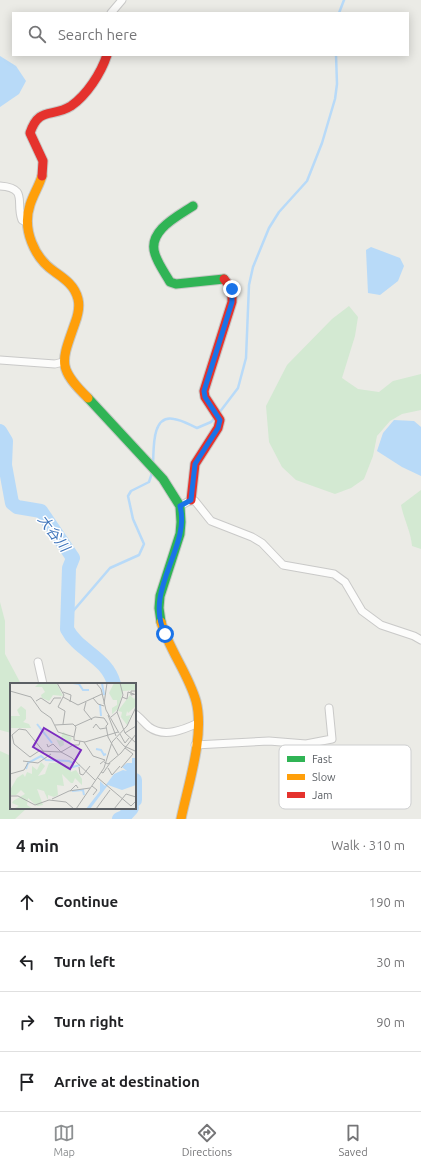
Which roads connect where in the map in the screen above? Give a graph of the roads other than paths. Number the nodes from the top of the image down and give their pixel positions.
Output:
1 (122, 0) edge
2 (112, 12) edge
3 (107, 56) edge
4 (0, 186) edge
5 (193, 206) dead end
6 (28, 223) junction
7 (0, 360) edge
8 (64, 362) junction
9 (191, 500) junction
10 (180, 506) junction
11 (421, 640) edge
12 (38, 662) dead end
13 (44, 683) edge
14 (329, 708) dead end
15 (136, 715) edge
16 (198, 723) junction
17 (195, 745) junction
18 (181, 819) edge

1 - 2 street
3 - 6 street
4 - 6 street
5 - 9 street
6 - 8 street
7 - 8 street
8 - 10 street
9 - 10 street
9 - 11 street
10 - 16 street
12 - 13 street
14 - 17 street
15 - 16 street
16 - 17 street
17 - 18 street

